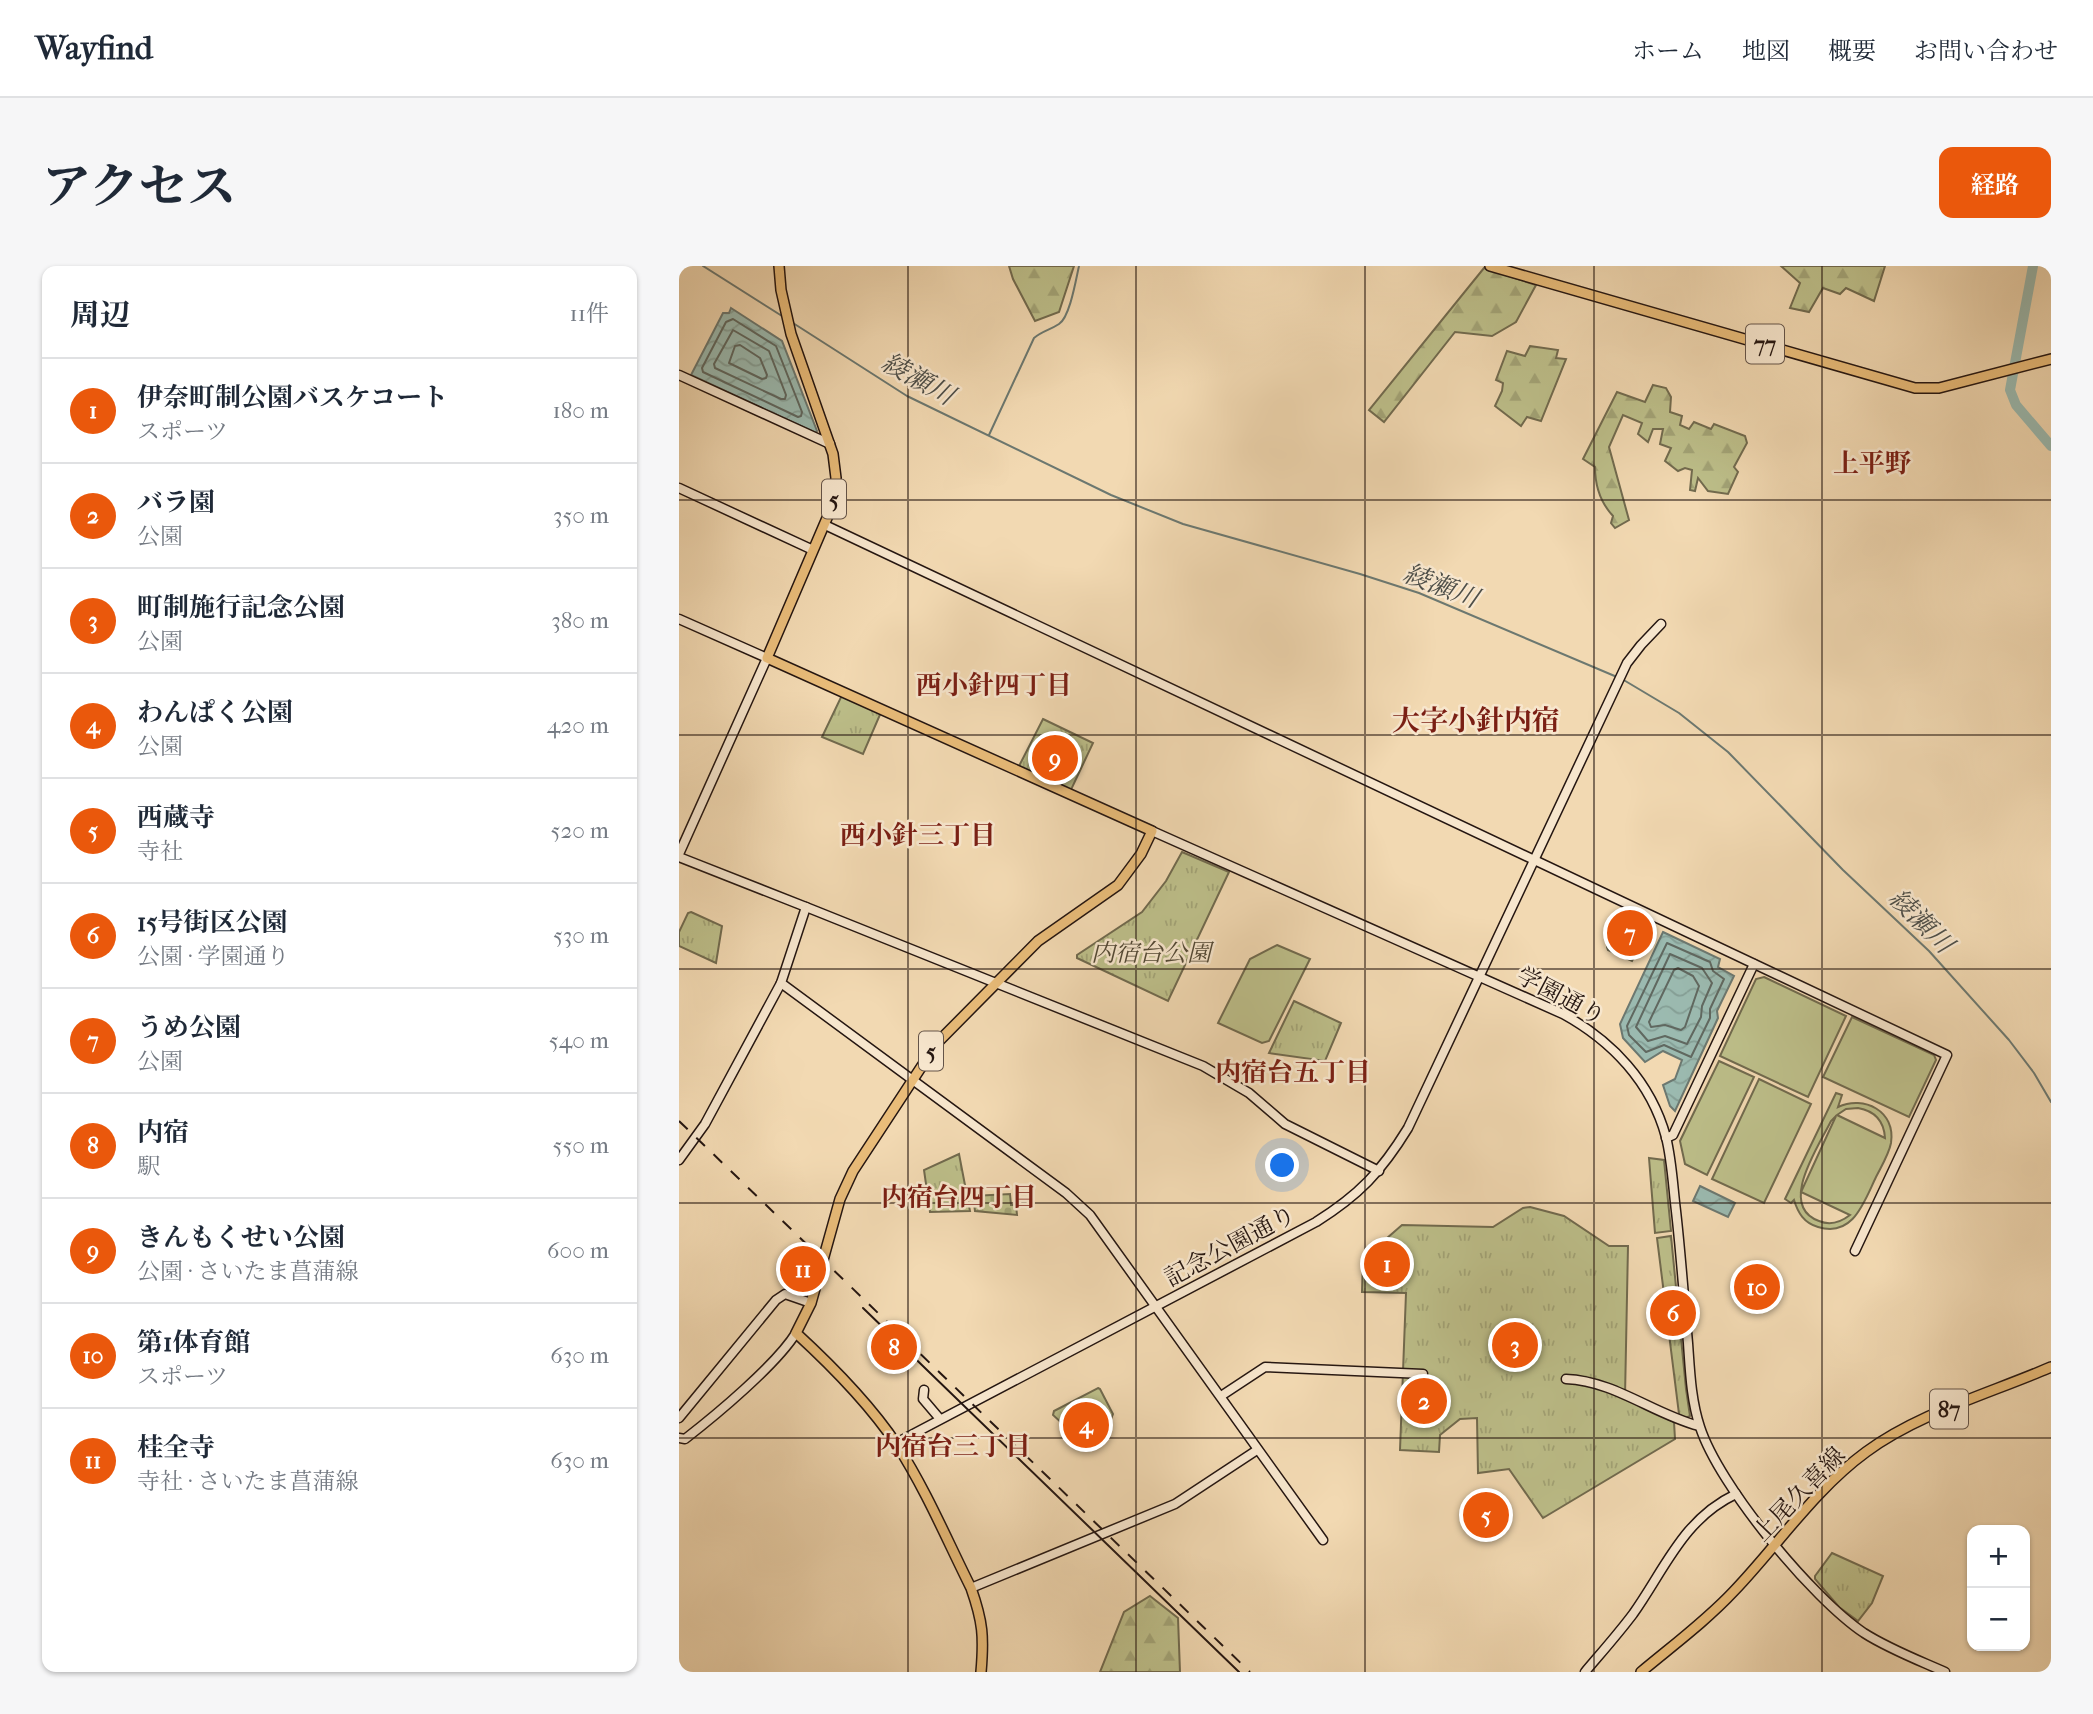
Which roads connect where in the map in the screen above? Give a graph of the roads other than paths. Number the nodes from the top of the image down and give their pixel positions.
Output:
1 (779, 266) edge
2 (1490, 266) edge
3 (2051, 359) edge
4 (679, 374) edge
5 (830, 444) junction
6 (679, 488) edge
7 (825, 525) junction
8 (813, 551) junction
9 (679, 619) edge
10 (1661, 624) dead end
11 (767, 658) junction
12 (1152, 831) junction
13 (679, 856) edge
14 (1534, 859) junction
15 (806, 907) junction
16 (1754, 964) junction
17 (1478, 977) junction
18 (781, 983) junction
19 (995, 983) junction
20 (912, 1079) junction
21 (1666, 1138) junction
22 (679, 1160) edge
23 (1380, 1171) junction
24 (1855, 1251) dead end
25 (811, 1303) junction
26 (1157, 1307) junction
27 (796, 1333) junction
28 (2051, 1367) edge
29 (1423, 1374) dead end
30 (1566, 1379) dead end
31 (924, 1390) dead end
32 (1221, 1396) junction
33 (679, 1418) edge
34 (940, 1419) junction
35 (1699, 1426) junction
36 (679, 1438) edge
37 (896, 1443) junction
38 (1257, 1450) junction
39 (1736, 1494) junction
40 (1323, 1540) dead end
41 (1775, 1544) junction
42 (971, 1588) junction
43 (981, 1672) edge
44 (1585, 1672) edge
45 (1641, 1672) edge
46 (1945, 1672) edge

1 - 5 main road, 5
2 - 3 main road, 77
4 - 5 street
5 - 7 main road, 5
6 - 8 street
7 - 8 main road, 5
7 - 14 street
8 - 11 main road, 5
9 - 11 street
10 - 14 street, 記念公園通り
11 - 12 main road
11 - 13 street
12 - 17 street, 学園通り
12 - 19 main road, 5
13 - 15 street
14 - 16 street
14 - 17 street, 記念公園通り
15 - 18 street
15 - 19 street
16 - 21 street
16 - 24 street
17 - 21 street, 学園通り
17 - 23 street, 記念公園通り
18 - 20 street
18 - 22 street
19 - 20 main road, 5
19 - 23 street
20 - 25 main road, 5
20 - 26 street
21 - 35 street, 学園通り
23 - 26 street, 記念公園通り
25 - 27 main road, 5
25 - 33 street
26 - 32 street
26 - 34 street, 記念公園通り
27 - 36 street
27 - 37 main road
28 - 41 main road, 上尾久喜線 / 87
29 - 32 street
30 - 35 street
31 - 34 street
32 - 38 street
34 - 37 street, 記念公園通り
35 - 39 street, 学園通り
37 - 42 main road
38 - 40 street
38 - 42 street
39 - 41 street, 学園通り
39 - 44 street
41 - 45 main road, 上尾久喜線 / 87
41 - 46 street, 学園通り
42 - 43 main road

